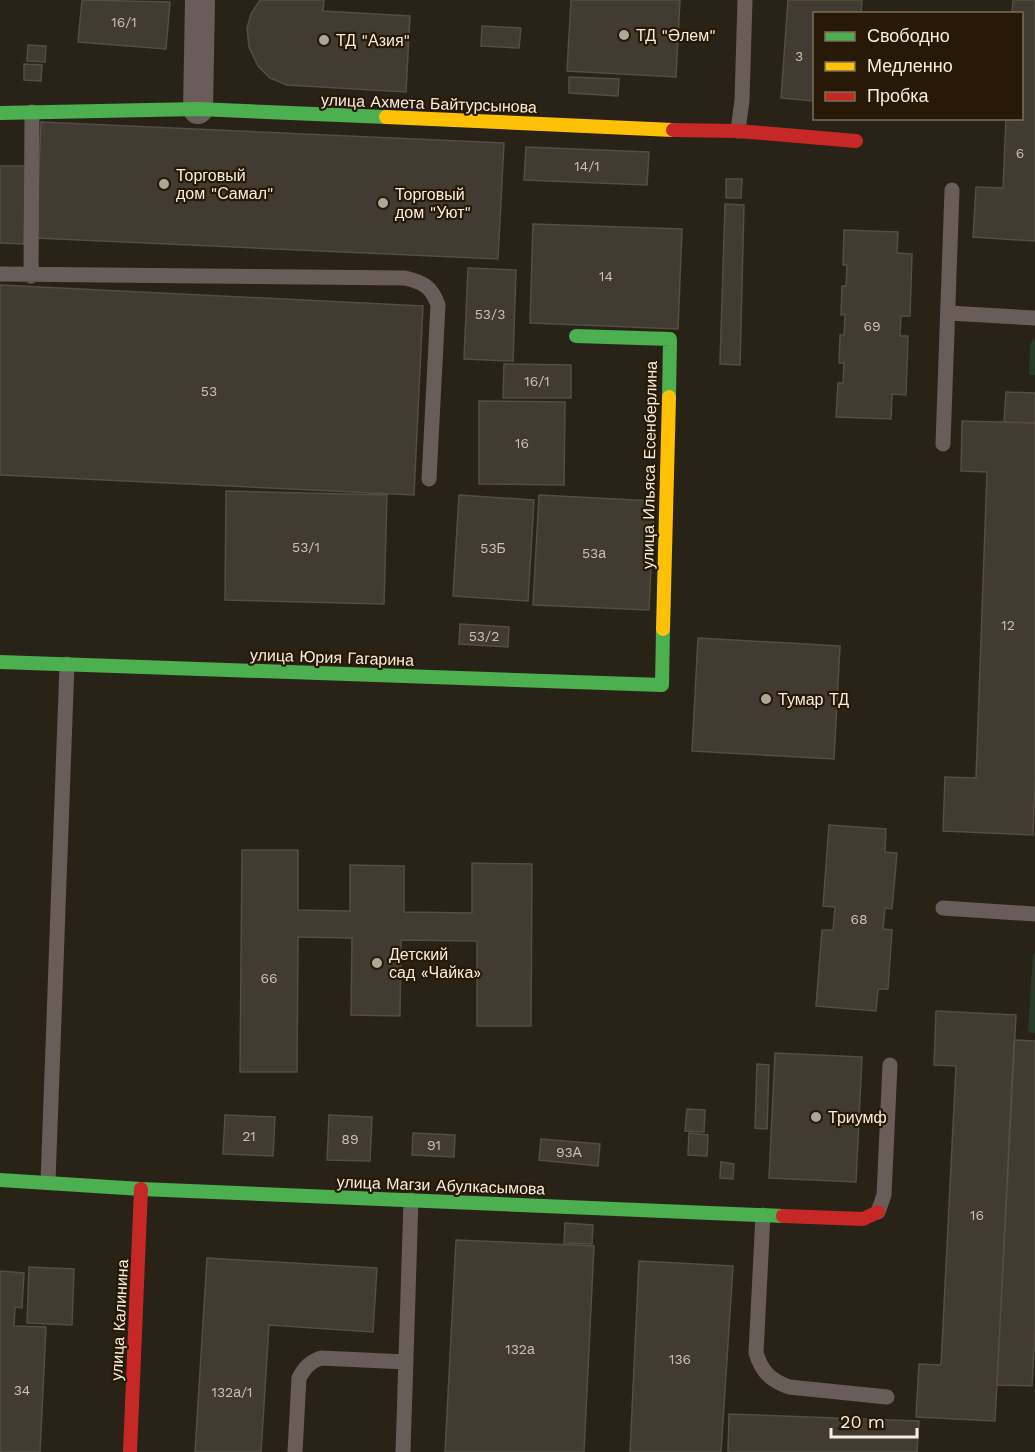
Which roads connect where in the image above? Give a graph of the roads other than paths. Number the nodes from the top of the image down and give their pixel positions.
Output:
1 (200, 0) edge
2 (745, 0) edge
3 (198, 110) junction
4 (32, 112) junction
5 (0, 113) edge
6 (738, 131) junction
7 (856, 141) dead end
8 (952, 190) dead end
9 (0, 274) edge
10 (31, 276) junction
11 (948, 313) junction
12 (1035, 318) edge
13 (576, 336) dead end
14 (943, 444) dead end
15 (429, 479) dead end
16 (0, 662) edge
17 (67, 664) junction
18 (662, 685) joint
19 (943, 908) dead end
20 (1035, 914) edge
21 (890, 1065) dead end
22 (0, 1180) edge
23 (48, 1182) junction
24 (141, 1188) junction
25 (411, 1200) junction
26 (878, 1212) joint
27 (763, 1215) junction
28 (406, 1362) junction
29 (887, 1397) dead end
30 (130, 1452) edge
31 (295, 1452) edge
32 (403, 1452) edge

1 - 3 street
2 - 6 lane
3 - 4 street, улица Ахмета Байтурсынова
3 - 6 street, улица Ахмета Байтурсынова
4 - 5 street, улица Ахмета Байтурсынова
4 - 10 lane
6 - 7 street, улица Ахмета Байтурсынова
8 - 11 lane
9 - 10 lane
10 - 15 lane
11 - 12 lane
11 - 14 lane
13 - 18 street, улица Ильяса Есенберлина
16 - 17 street, улица Юрия Гагарина
17 - 18 street, улица Юрия Гагарина
17 - 23 lane
19 - 20 lane
21 - 26 lane
22 - 23 street, улица Магзи Абулкасымова
23 - 24 street, улица Магзи Абулкасымова
24 - 25 street, улица Магзи Абулкасымова
24 - 30 street, улица Калинина
25 - 27 street, улица Магзи Абулкасымова
25 - 28 lane
26 - 27 street, улица Магзи Абулкасымова
27 - 29 lane
28 - 31 lane
28 - 32 lane

